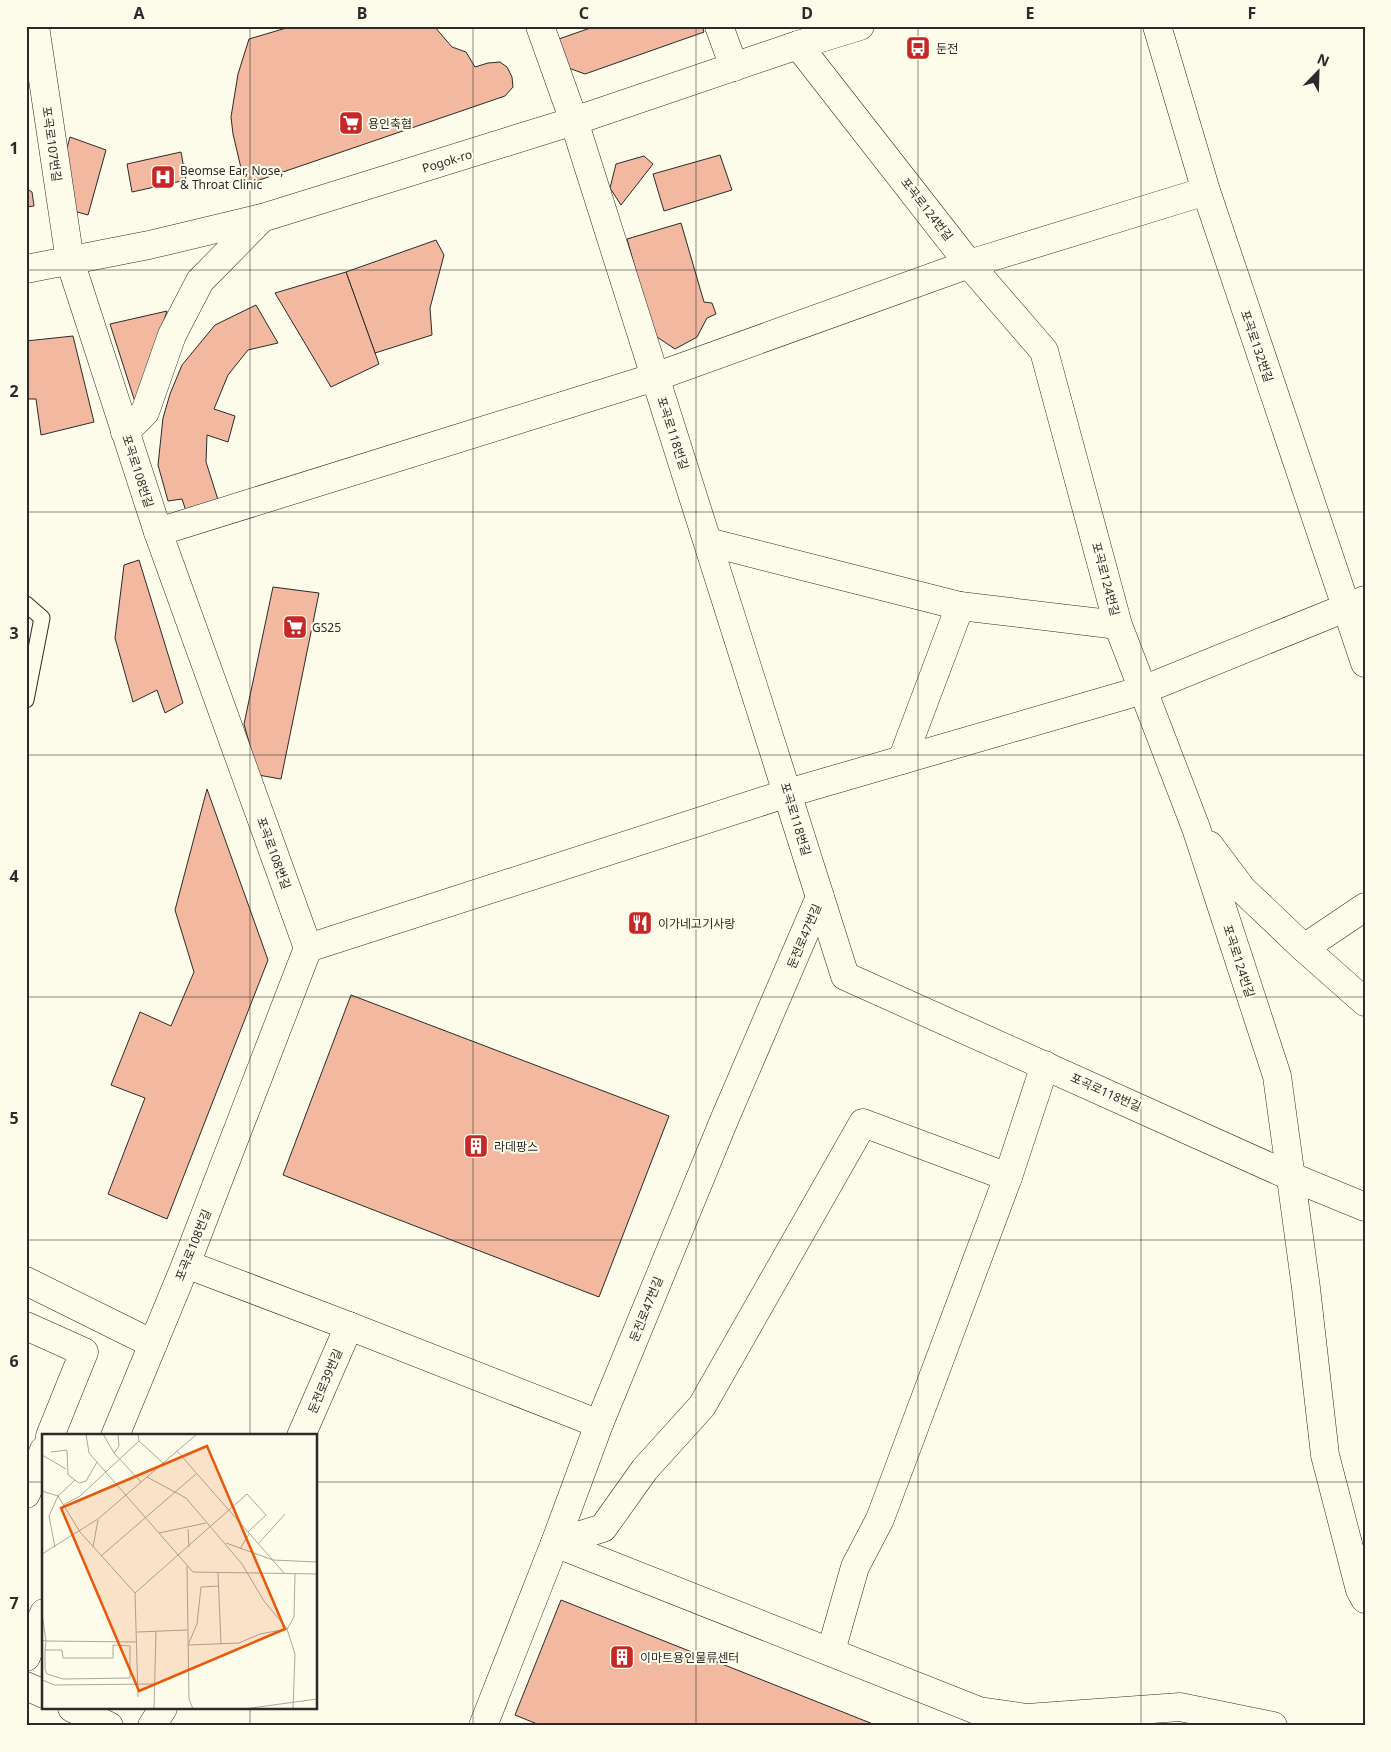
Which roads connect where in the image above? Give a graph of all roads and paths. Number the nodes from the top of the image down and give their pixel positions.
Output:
1 (35, 26) edge
2 (540, 26) edge
3 (719, 26) edge
4 (860, 26) edge
5 (1158, 26) edge
6 (798, 45) junction
7 (734, 67) junction
8 (574, 121) junction
9 (1206, 191) junction
10 (262, 218) junction
11 (70, 262) junction
12 (970, 264) junction
13 (26, 269) edge
14 (655, 376) junction
15 (125, 432) junction
16 (158, 532) junction
17 (708, 542) junction
18 (1355, 603) edge
19 (26, 604) edge
20 (960, 606) junction
21 (1118, 625) junction
22 (1365, 663) edge
23 (1142, 690) junction
24 (26, 700) edge
25 (902, 760) junction
26 (788, 793) junction
27 (1196, 828) junction
28 (820, 898) junction
29 (1365, 907) edge
30 (308, 948) junction
31 (1304, 948) junction
32 (1365, 1002) edge
33 (1045, 1065) junction
34 (1008, 1177) junction
35 (1292, 1177) junction
36 (1365, 1207) edge
37 (186, 1264) junction
38 (26, 1281) edge
39 (26, 1326) edge
40 (349, 1326) junction
41 (153, 1344) junction
42 (599, 1424) junction
43 (51, 1434) edge
44 (116, 1434) edge
45 (302, 1434) edge
46 (42, 1455) edge
47 (26, 1494) edge
48 (555, 1544) junction
49 (1365, 1600) edge
50 (42, 1618) edge
51 (831, 1651) junction
52 (26, 1657) edge
53 (26, 1686) edge
54 (42, 1693) edge
55 (76, 1710) edge
56 (162, 1710) edge
57 (109, 1726) edge
58 (152, 1726) edge
59 (483, 1726) edge
60 (1273, 1726) edge

1 - 11 street, 포곡로107번길
2 - 8 street, 포곡로118번길
3 - 7 street
4 - 6 street, Pogok-ro
5 - 9 street, 포곡로132번길
6 - 7 street, Pogok-ro
6 - 12 street, 포곡로124번길
7 - 8 street, Pogok-ro
8 - 10 street, Pogok-ro
8 - 14 street, 포곡로118번길
9 - 12 street
9 - 18 street, 포곡로132번길
10 - 11 street, Pogok-ro
10 - 15 street
11 - 13 street, Pogok-ro
11 - 15 street, 포곡로108번길
12 - 14 street
12 - 21 street, 포곡로124번길
14 - 16 street
14 - 17 street, 포곡로118번길
15 - 16 street, 포곡로108번길
16 - 30 street, 포곡로108번길
17 - 20 street
17 - 26 street, 포곡로118번길
18 - 22 street, 포곡로132번길
18 - 23 street
19 - 24 lane
20 - 21 street
20 - 25 street
21 - 23 street, 포곡로124번길
23 - 25 street
23 - 27 street, 포곡로124번길
25 - 26 street
26 - 28 street, 포곡로118번길
26 - 30 street
27 - 31 street
27 - 35 street, 포곡로124번길
28 - 33 street, 포곡로118번길
28 - 42 street, 둔전로47번길
29 - 31 street
30 - 37 street, 포곡로108번길
31 - 32 street
33 - 34 street
33 - 35 street, 포곡로118번길
34 - 48 street
34 - 51 street
35 - 36 street, 포곡로118번길
35 - 49 street, 포곡로124번길
37 - 40 street
37 - 41 street, 포곡로108번길
38 - 41 street
39 - 43 street
40 - 42 street
40 - 45 street, 둔전로39번길
41 - 44 street, 포곡로108번길
42 - 48 street, 둔전로47번길
46 - 47 street
48 - 51 street
48 - 59 street, 둔전로47번길
50 - 52 street
51 - 60 street
53 - 54 street
55 - 57 street
56 - 58 street

